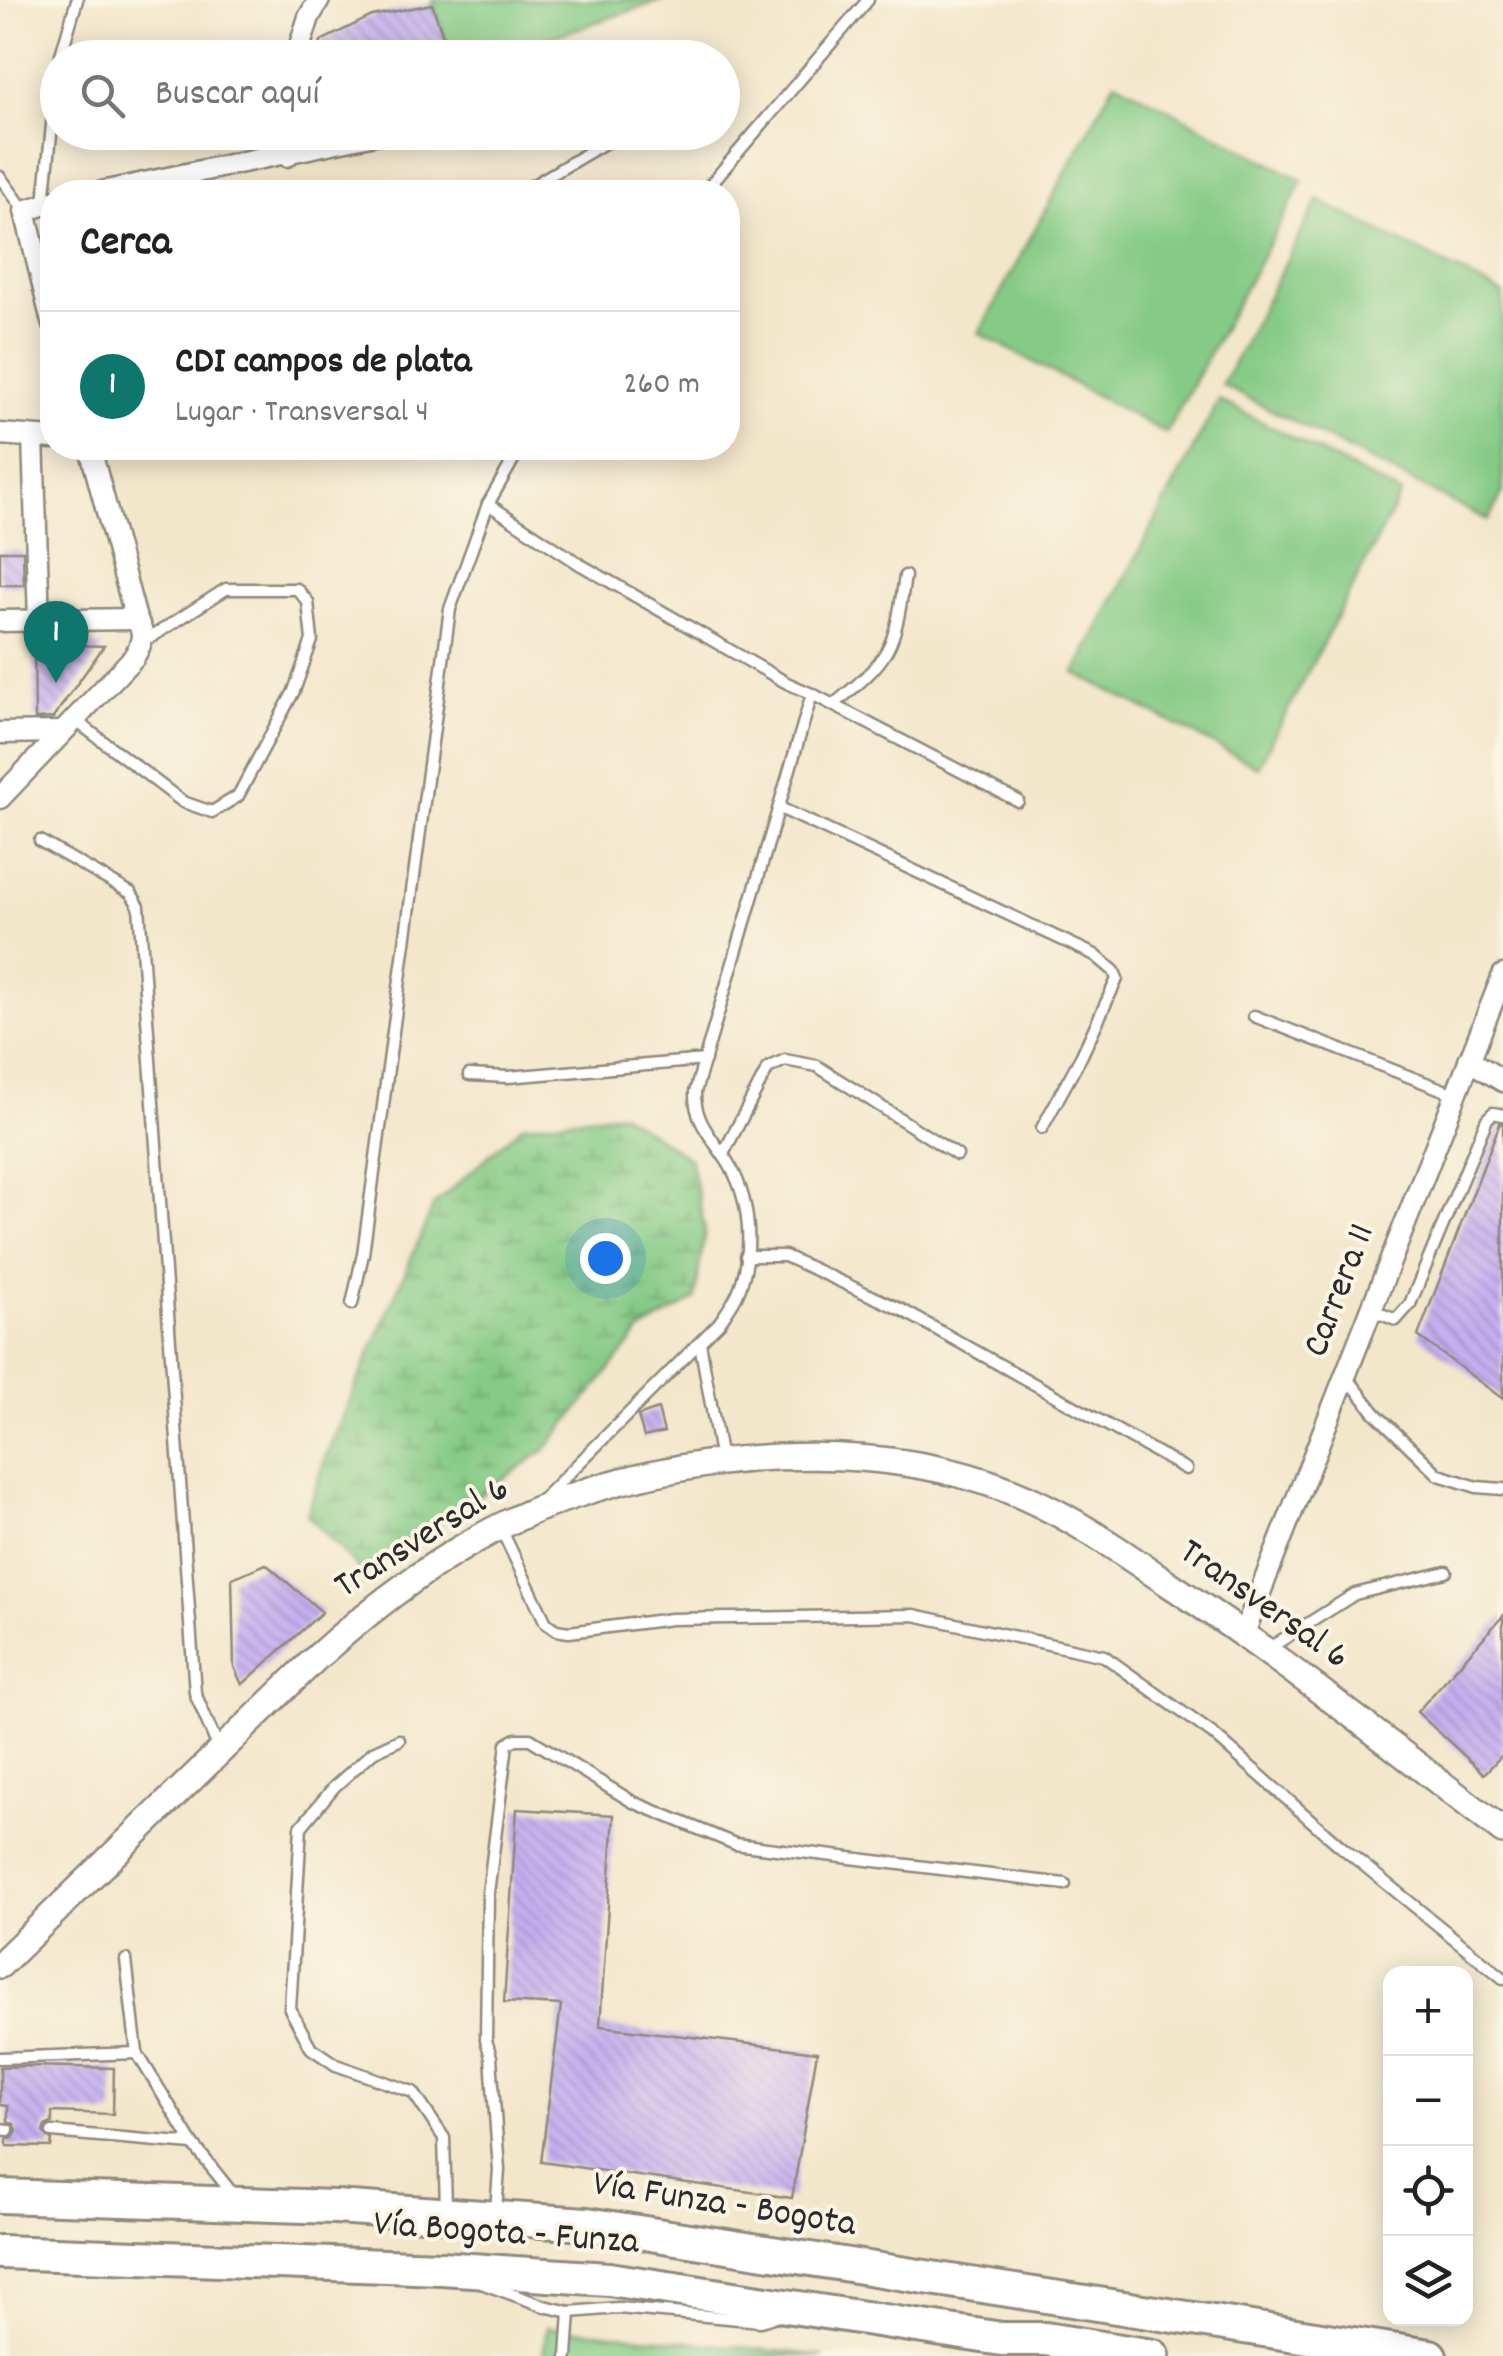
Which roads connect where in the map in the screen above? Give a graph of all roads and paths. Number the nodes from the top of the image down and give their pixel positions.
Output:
1 (78, 0) edge
2 (319, 0) edge
3 (868, 0) edge
4 (66, 40) edge
5 (301, 40) edge
6 (47, 150) edge
7 (287, 150) edge
8 (311, 150) edge
9 (592, 150) edge
10 (740, 150) edge
11 (740, 150) edge
12 (287, 156) junction
13 (0, 177) edge
14 (43, 180) edge
15 (164, 180) edge
16 (542, 180) edge
17 (714, 180) edge
18 (40, 206) edge
19 (0, 434) edge
20 (40, 438) edge
21 (43, 460) edge
22 (93, 460) edge
23 (513, 460) edge
24 (488, 504) junction
25 (905, 576) dead end
26 (136, 619) junction
27 (39, 621) junction
28 (0, 622) edge
29 (142, 643) junction
30 (812, 694) junction
31 (833, 704) junction
32 (68, 726) junction
33 (0, 733) edge
34 (0, 798) edge
35 (1018, 801) dead end
36 (780, 808) junction
37 (40, 841) dead end
38 (1503, 975) edge
39 (1254, 1016) dead end
40 (705, 1060) junction
41 (1469, 1060) junction
42 (470, 1075) dead end
43 (1503, 1081) edge
44 (1454, 1094) junction
45 (1503, 1115) edge
46 (1042, 1128) dead end
47 (723, 1154) junction
48 (957, 1155) dead end
49 (746, 1256) junction
50 (352, 1304) dead end
51 (1370, 1310) junction
52 (700, 1343) junction
53 (1346, 1376) junction
54 (722, 1462) junction
55 (1186, 1469) dead end
56 (1503, 1489) edge
57 (531, 1512) junction
58 (500, 1528) junction
59 (1446, 1572) dead end
60 (1244, 1633) junction
61 (1266, 1650) junction
62 (400, 1740) dead end
63 (221, 1753) junction
64 (1503, 1831) edge
65 (1066, 1884) dead end
66 (126, 1960) dead end
67 (0, 1965) edge
68 (1503, 1978) edge
69 (136, 2053) junction
70 (0, 2058) edge
71 (52, 2132) dead end
72 (193, 2144) junction
73 (0, 2196) edge
74 (240, 2202) junction
75 (446, 2214) junction
76 (495, 2218) junction
77 (0, 2252) edge
78 (441, 2268) junction
79 (804, 2306) junction
80 (570, 2312) junction
81 (981, 2338) junction
82 (1044, 2355) edge
83 (567, 2356) edge
84 (1153, 2356) edge
85 (1430, 2356) edge

1 - 4 lane
2 - 5 street
3 - 11 lane
6 - 14 lane
7 - 12 street
8 - 12 street
9 - 16 lane
10 - 17 lane
12 - 15 street
13 - 18 lane
19 - 20 street
21 - 27 street
22 - 26 street
23 - 24 lane
24 - 30 lane
24 - 50 lane
25 - 31 lane
26 - 27 street
26 - 29 street
27 - 28 street
29 - 32 street
29 - 32 lane
30 - 31 lane
30 - 36 lane
31 - 35 lane
32 - 33 street
32 - 34 street
36 - 40 lane
36 - 46 lane
37 - 63 lane
38 - 41 street, Carrera 11
39 - 44 lane
40 - 42 lane
40 - 47 lane
41 - 43 street
41 - 44 street, Carrera 11
44 - 51 street, Carrera 11
45 - 51 lane
47 - 48 lane
47 - 49 lane
49 - 52 lane
49 - 55 lane
51 - 53 street, Carrera 11
52 - 54 lane
52 - 57 lane
53 - 56 lane
53 - 60 street, Carrera 11
54 - 57 street, Transversal 6
54 - 60 street, Transversal 6
57 - 58 street, Transversal 6
58 - 63 street, Transversal 6
58 - 68 lane
59 - 61 lane
60 - 61 street, Transversal 6
61 - 64 street, Transversal 6
62 - 75 lane
63 - 67 street, Transversal 6
65 - 76 lane
66 - 69 lane
69 - 70 lane
69 - 72 lane
71 - 72 lane
72 - 74 lane
73 - 74 main road, Vía Funza - Bogota
74 - 75 main road, Vía Funza - Bogota
75 - 76 main road, Vía Funza - Bogota
75 - 78 main road
76 - 85 main road, Vía Funza - Bogota
77 - 78 main road, Vía Bogota - Funza
78 - 79 main road, Vía Bogota - Funza
78 - 80 lane
79 - 80 lane
79 - 81 main road, Vía Bogota - Funza
80 - 83 lane
81 - 82 main road, Vía Bogota - Funza
81 - 84 main road, Vía Bogota - Funza

